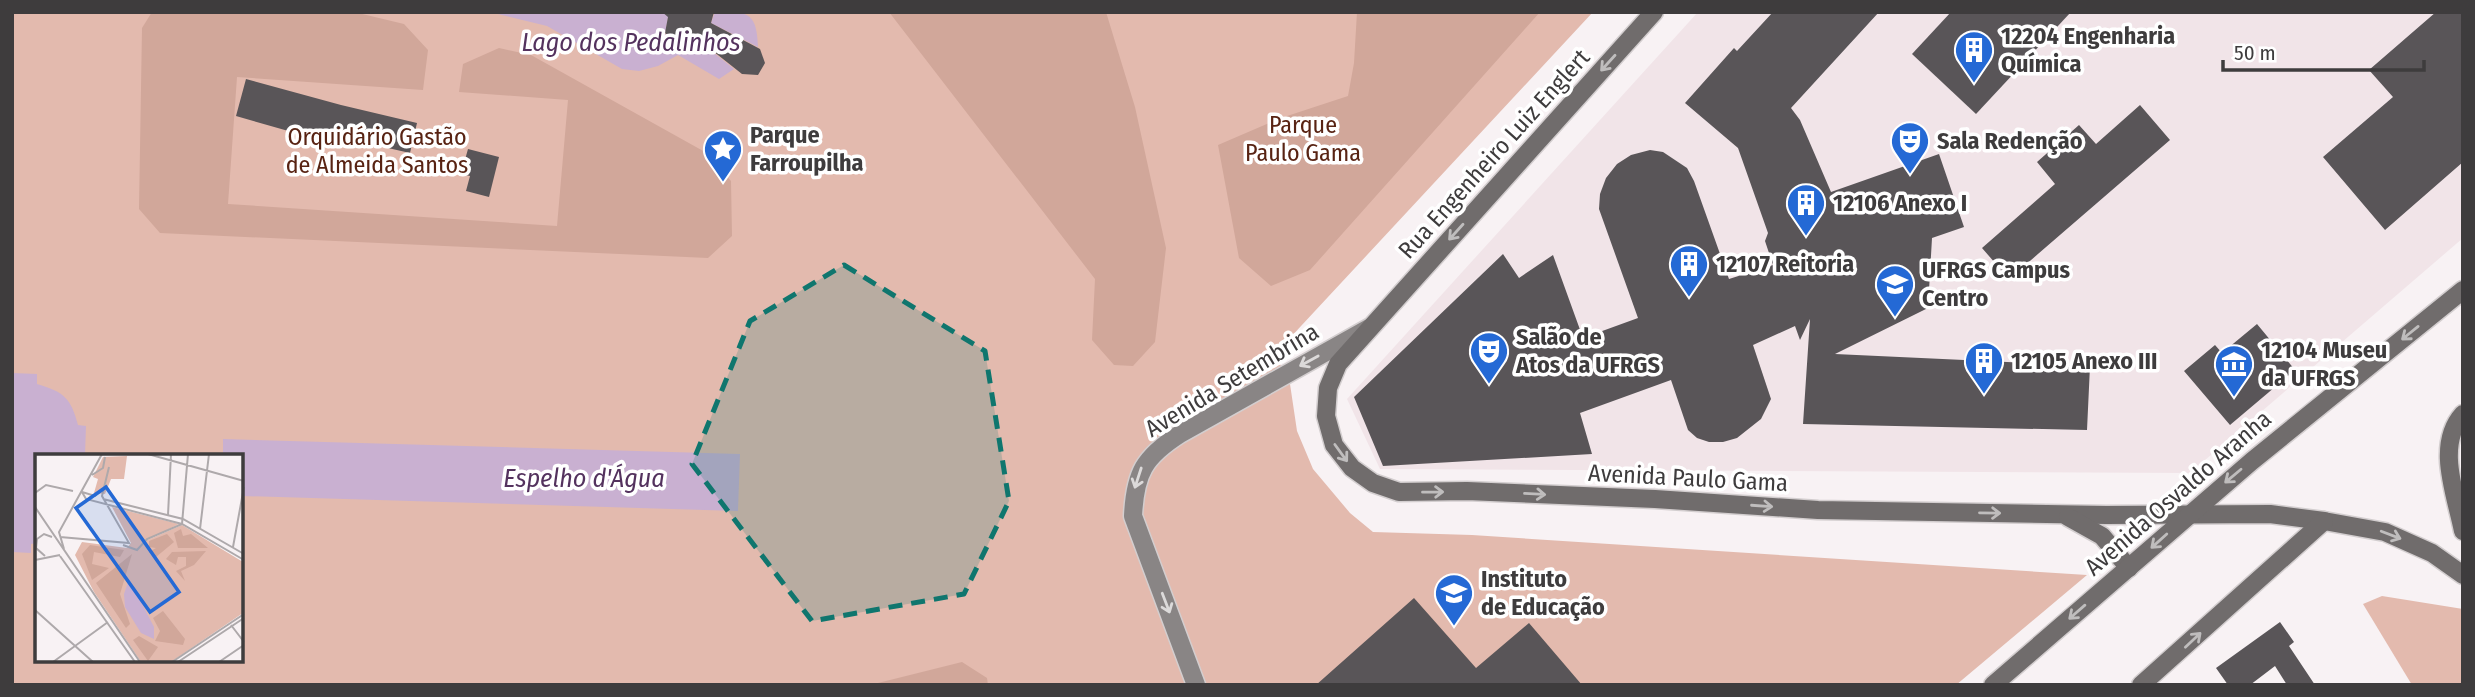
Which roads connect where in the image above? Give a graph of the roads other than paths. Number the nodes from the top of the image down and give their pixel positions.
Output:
1 (1654, 12) edge
2 (2463, 290) edge
3 (1369, 328) junction
4 (2463, 414) edge
5 (2060, 514) junction
6 (2188, 515) junction
7 (2324, 521) junction
8 (2463, 531) edge
9 (2129, 568) junction
10 (2463, 575) edge
11 (1196, 685) edge
12 (1993, 685) edge
13 (2141, 685) edge

1 -> 3 main road, Rua Engenheiro Luiz Englert
2 -> 6 main road, Avenida Osvaldo Aranha
3 -> 5 main road, Avenida Paulo Gama
3 -> 11 street, Avenida Setembrina
4 - 8 main road
5 - 6 main road, Avenida Paulo Gama
5 - 9 main road
6 - 7 main road, Avenida Paulo Gama
6 -> 9 main road, Avenida Osvaldo Aranha
7 -> 10 main road, Avenida Paulo Gama
13 -> 7 main road
9 -> 12 main road, Avenida Osvaldo Aranha

